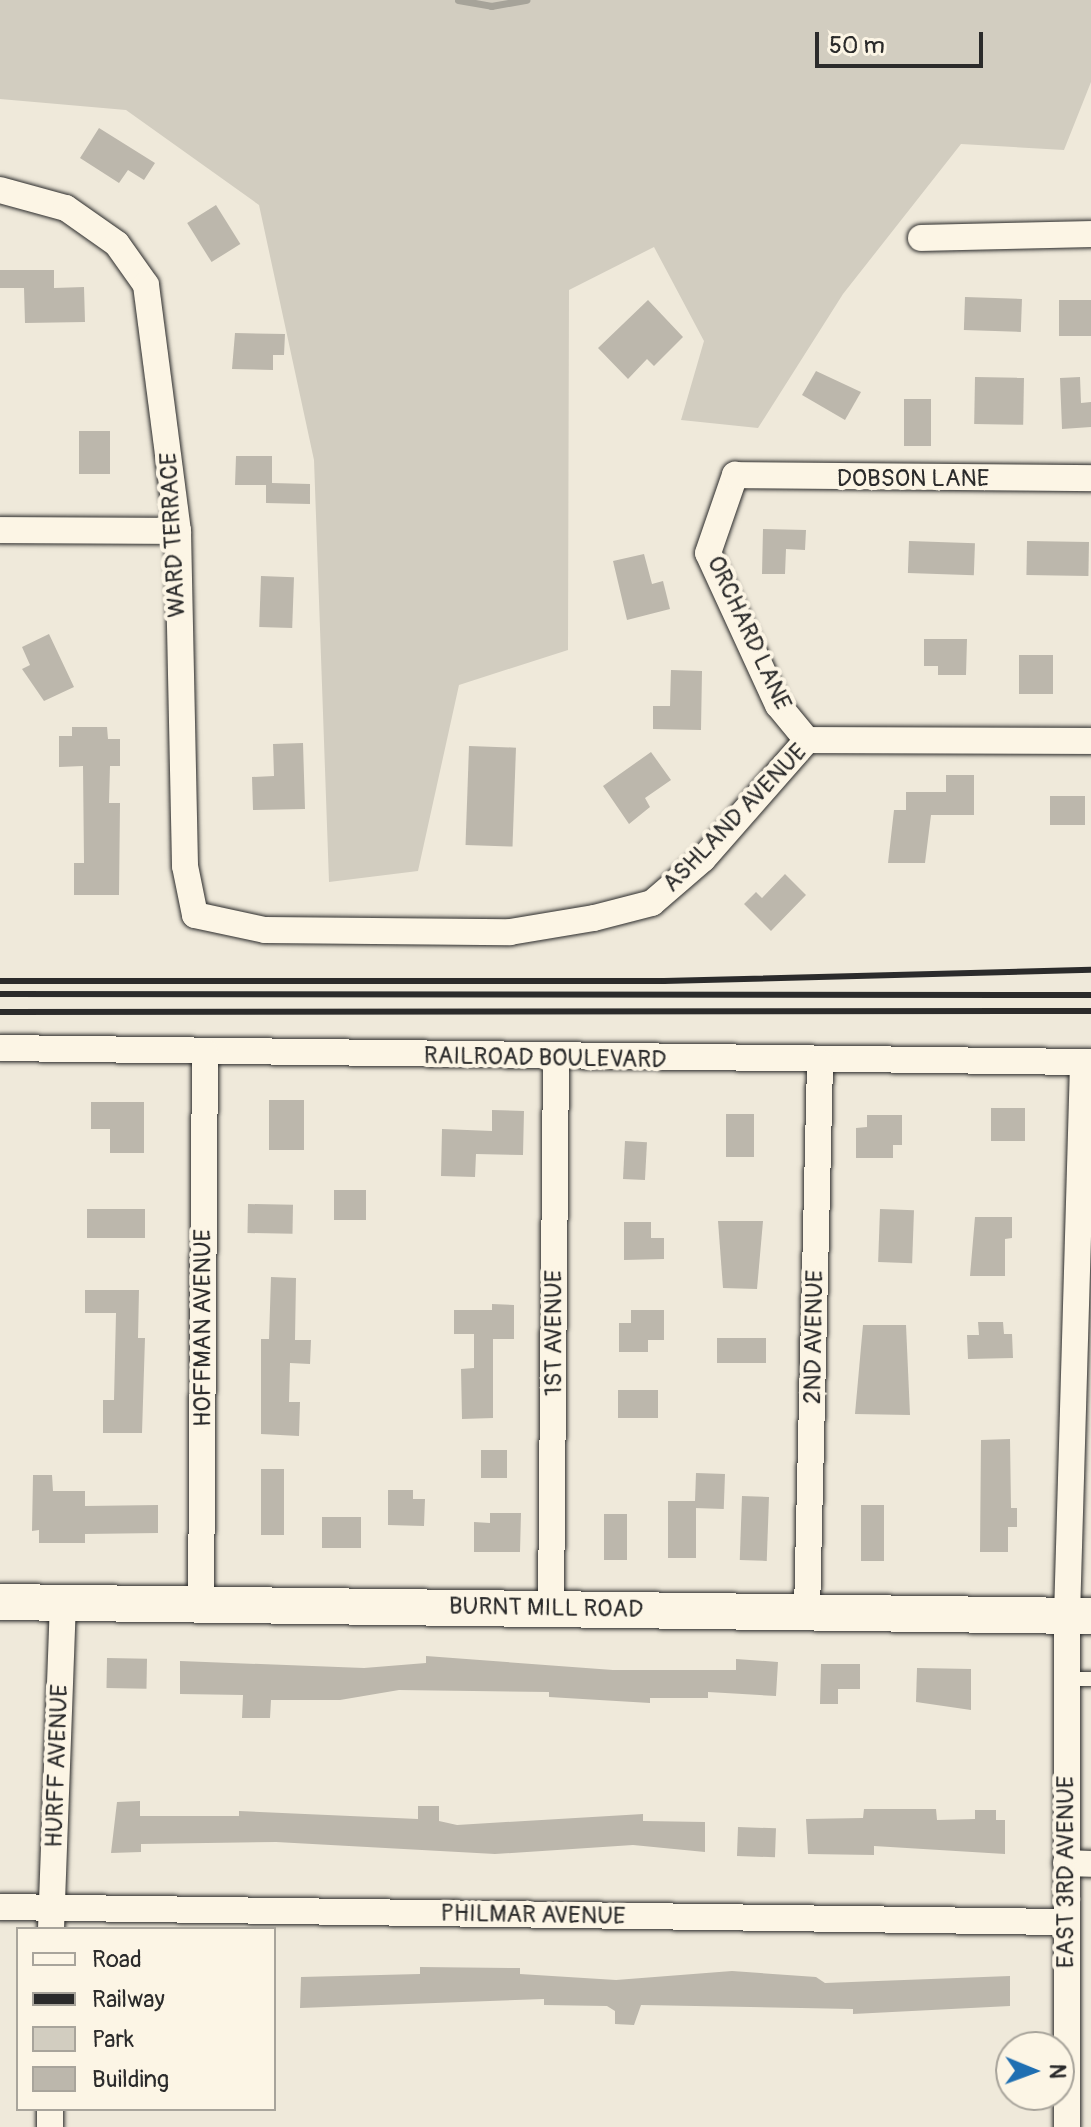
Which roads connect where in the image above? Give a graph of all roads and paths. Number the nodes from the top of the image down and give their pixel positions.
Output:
1 (0, 190) edge
2 (1091, 234) edge
3 (921, 238) dead end
4 (735, 475) joint
5 (1091, 478) edge
6 (0, 530) edge
7 (178, 531) junction
8 (807, 740) junction
9 (1091, 741) edge
10 (195, 915) joint
11 (0, 1048) edge
12 (205, 1052) junction
13 (556, 1059) junction
14 (820, 1062) junction
15 (1087, 1062) edge
16 (0, 1602) edge
17 (63, 1602) junction
18 (201, 1605) junction
19 (551, 1607) junction
20 (807, 1611) junction
21 (1079, 1616) edge
22 (1079, 1679) edge
23 (1078, 1864) edge
24 (0, 1907) edge
25 (51, 1919) edge
26 (1065, 1922) junction
27 (1067, 2127) edge

1 - 7 street, WARD TERRACE
2 - 3 street
4 - 5 street, DOBSON LANE
4 - 8 street, ORCHARD LANE
6 - 7 street
7 - 10 street, WARD TERRACE
8 - 9 street, ASHLAND AVENUE
8 - 10 street, ASHLAND AVENUE
11 - 12 street, RAILROAD BOULEVARD
12 - 13 street, RAILROAD BOULEVARD
12 - 18 street, HOFFMAN AVENUE
13 - 14 street, RAILROAD BOULEVARD
13 - 19 street, 1ST AVENUE
14 - 15 street, RAILROAD BOULEVARD
14 - 20 street, 2ND AVENUE
15 - 21 street, EAST 3RD AVENUE
16 - 17 main road, BURNT MILL ROAD
17 - 18 main road, BURNT MILL ROAD
17 - 25 street, HURFF AVENUE
18 - 19 main road, BURNT MILL ROAD
19 - 20 main road, BURNT MILL ROAD
20 - 21 main road, BURNT MILL ROAD
21 - 22 street, EAST 3RD AVENUE
22 - 23 street, EAST 3RD AVENUE
23 - 26 street, EAST 3RD AVENUE
24 - 25 street, PHILMAR AVENUE
25 - 26 street, PHILMAR AVENUE
26 - 27 street, EAST 3RD AVENUE

